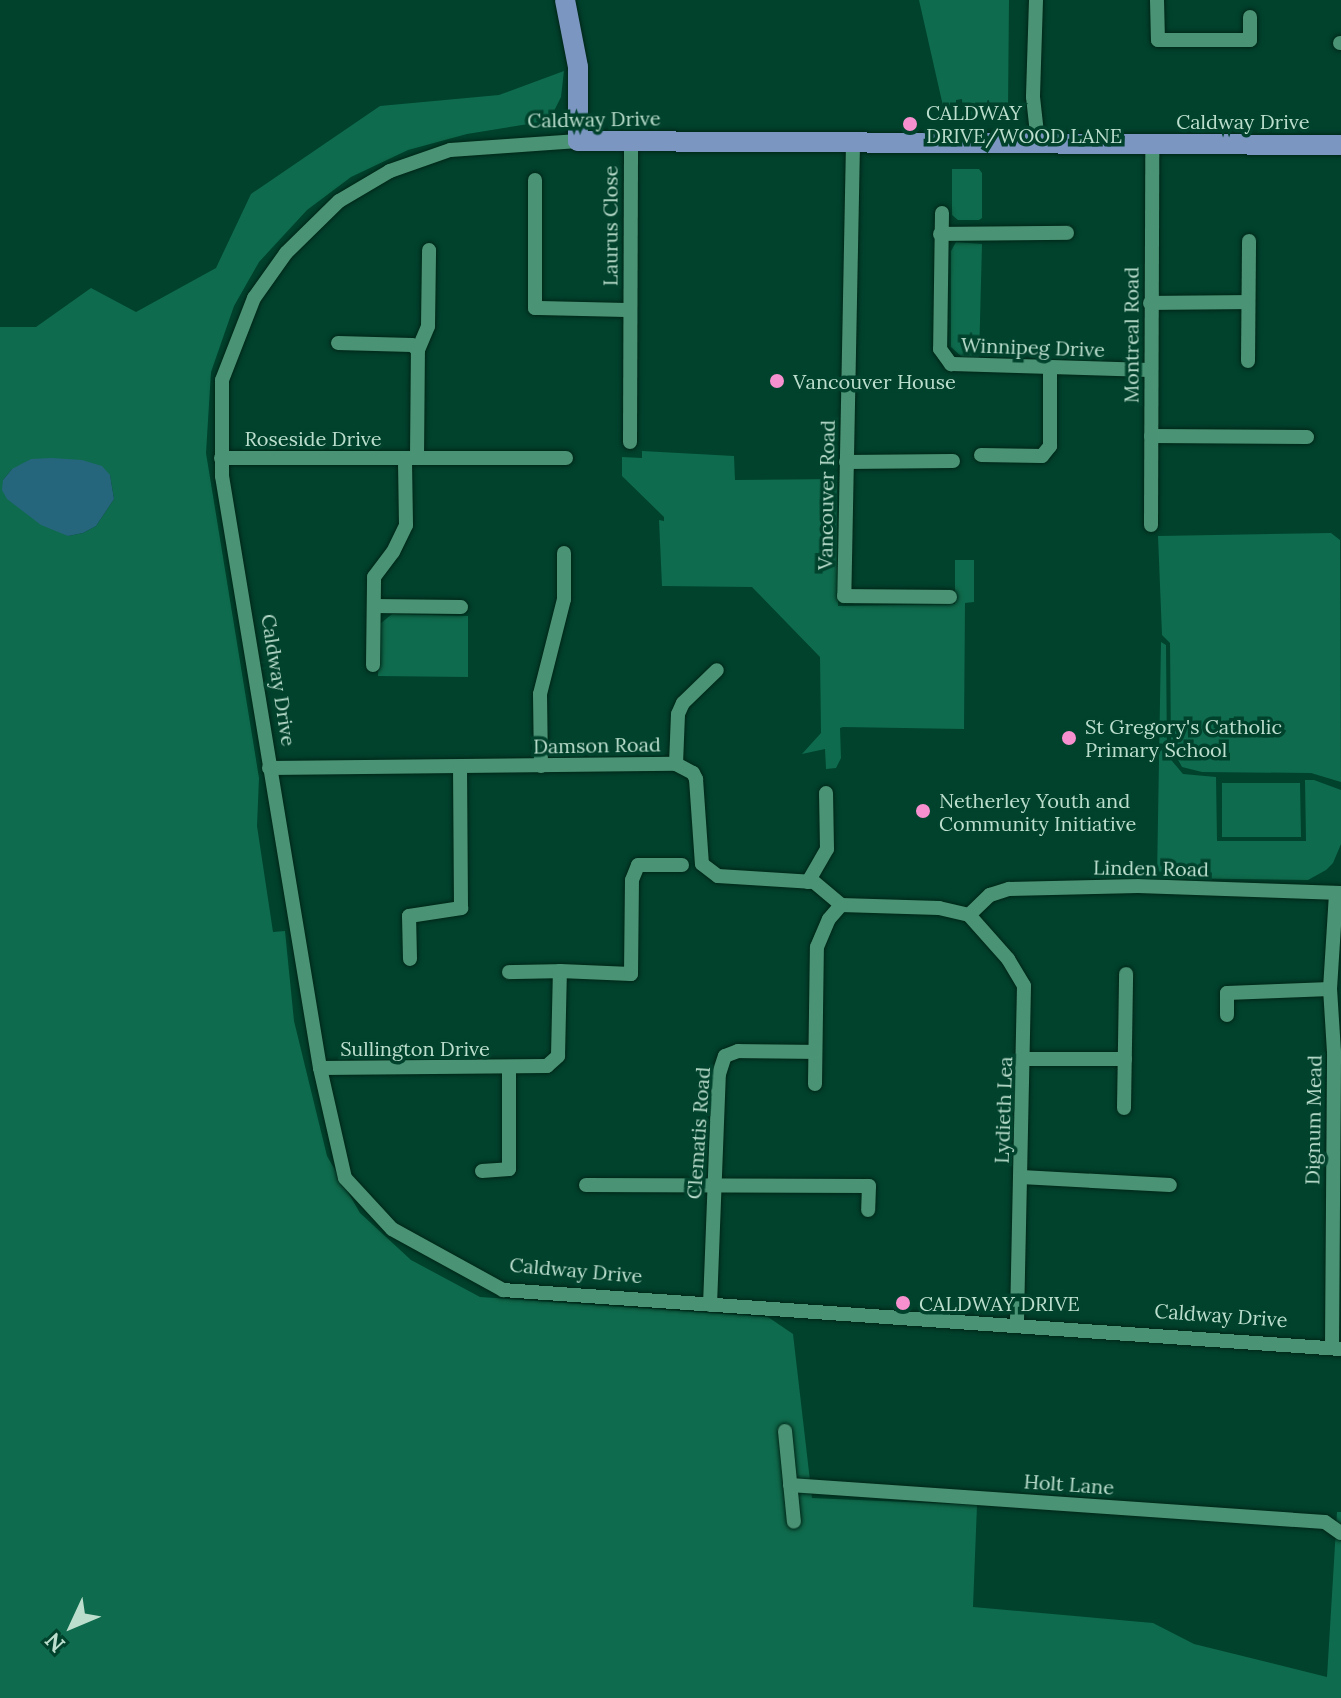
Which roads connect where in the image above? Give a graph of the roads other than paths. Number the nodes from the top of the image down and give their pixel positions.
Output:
1 (565, 0) edge
2 (1036, 0) edge
3 (1157, 0) edge
4 (1250, 17) dead end
5 (578, 141) junction
6 (631, 141) junction
7 (1038, 142) junction
8 (853, 143) junction
9 (1152, 144) junction
10 (1341, 145) edge
11 (535, 180) dead end
12 (942, 213) dead end
13 (1067, 233) dead end
14 (940, 234) junction
15 (1249, 241) dead end
16 (429, 250) dead end
17 (1248, 302) junction
18 (1150, 303) junction
19 (630, 310) junction
20 (338, 343) dead end
21 (418, 350) junction
22 (1248, 361) dead end
23 (1050, 369) junction
24 (1151, 370) junction
25 (1151, 436) junction
26 (1307, 437) dead end
27 (630, 442) dead end
28 (981, 455) dead end
29 (221, 458) junction
30 (411, 458) junction
31 (566, 458) dead end
32 (953, 461) dead end
33 (846, 462) junction
34 (1151, 525) dead end
35 (564, 553) dead end
36 (950, 597) dead end
37 (374, 606) junction
38 (461, 607) dead end
39 (373, 665) dead end
40 (717, 670) dead end
41 (676, 764) junction
42 (541, 766) junction
43 (460, 767) junction
44 (269, 768) junction
45 (826, 793) dead end
46 (682, 865) dead end
47 (808, 882) junction
48 (1338, 893) edge
49 (841, 905) junction
50 (969, 915) junction
51 (410, 959) dead end
52 (560, 971) junction
53 (509, 972) dead end
54 (1126, 974) dead end
55 (1330, 989) junction
56 (1227, 1015) dead end
57 (815, 1052) junction
58 (1337, 1052) edge
59 (1025, 1059) junction
60 (1125, 1059) junction
61 (320, 1068) junction
62 (509, 1068) junction
63 (815, 1084) dead end
64 (1124, 1108) dead end
65 (482, 1171) dead end
66 (1021, 1177) junction
67 (713, 1184) junction
68 (586, 1185) dead end
69 (1170, 1185) dead end
70 (1336, 1203) edge
71 (868, 1210) dead end
72 (710, 1305) junction
73 (1017, 1326) junction
74 (1336, 1348) edge
75 (785, 1431) dead end
76 (790, 1485) junction
77 (794, 1522) dead end
78 (1341, 1533) edge

1 - 5 main road
2 - 7 street
3 - 4 street
5 - 6 main road, Caldway Drive
5 - 29 street, Caldway Drive
6 - 8 main road, Caldway Drive
6 - 19 street, Laurus Close
7 - 8 main road, Caldway Drive
7 - 9 main road, Caldway Drive
8 - 33 street, Vancouver Road
9 - 10 main road, Caldway Drive
9 - 18 street, Montreal Road
11 - 19 street, Laurus Close
12 - 14 street, Winnipeg Drive
13 - 14 street
14 - 23 street, Winnipeg Drive
15 - 17 street
16 - 21 street, Roseside Drive
17 - 18 street
17 - 22 street
18 - 24 street, Montreal Road
19 - 27 street, Laurus Close
20 - 21 street
21 - 30 street, Roseside Drive
23 - 24 street, Winnipeg Drive
23 - 28 street
24 - 25 street, Montreal Road
25 - 26 street
25 - 34 street, Montreal Road
29 - 30 street, Roseside Drive
29 - 44 street, Caldway Drive
30 - 31 street, Roseside Drive
30 - 37 street, Roseside Drive
32 - 33 street
33 - 36 street, Vancouver Road
35 - 42 street
37 - 38 street
37 - 39 street, Roseside Drive
40 - 41 street
41 - 42 street, Damson Road
41 - 47 street, Damson Road
42 - 43 street, Damson Road
43 - 44 street, Damson Road
43 - 51 street
44 - 61 street, Caldway Drive
45 - 47 street
46 - 52 street
47 - 49 street
48 - 50 street, Linden Road
48 - 55 street, Dignum Mead
49 - 50 street
49 - 57 street
50 - 59 street, Lydieth Lea
52 - 53 street
52 - 62 street, Sullington Drive
54 - 60 street
55 - 56 street
55 - 58 street, Dignum Mead
57 - 63 street
57 - 67 street, Clematis Road
58 - 70 street, Dignum Mead
59 - 60 street
59 - 66 street, Lydieth Lea
60 - 64 street
61 - 62 street, Sullington Drive
61 - 72 street, Caldway Drive
62 - 65 street, Sullington Drive
66 - 69 street
66 - 73 street, Lydieth Lea
67 - 68 street
67 - 71 street
67 - 72 street, Clematis Road
70 - 74 street, Dignum Mead
72 - 73 street, Caldway Drive
73 - 74 street, Caldway Drive
75 - 76 street
76 - 77 street
76 - 78 street, Holt Lane

